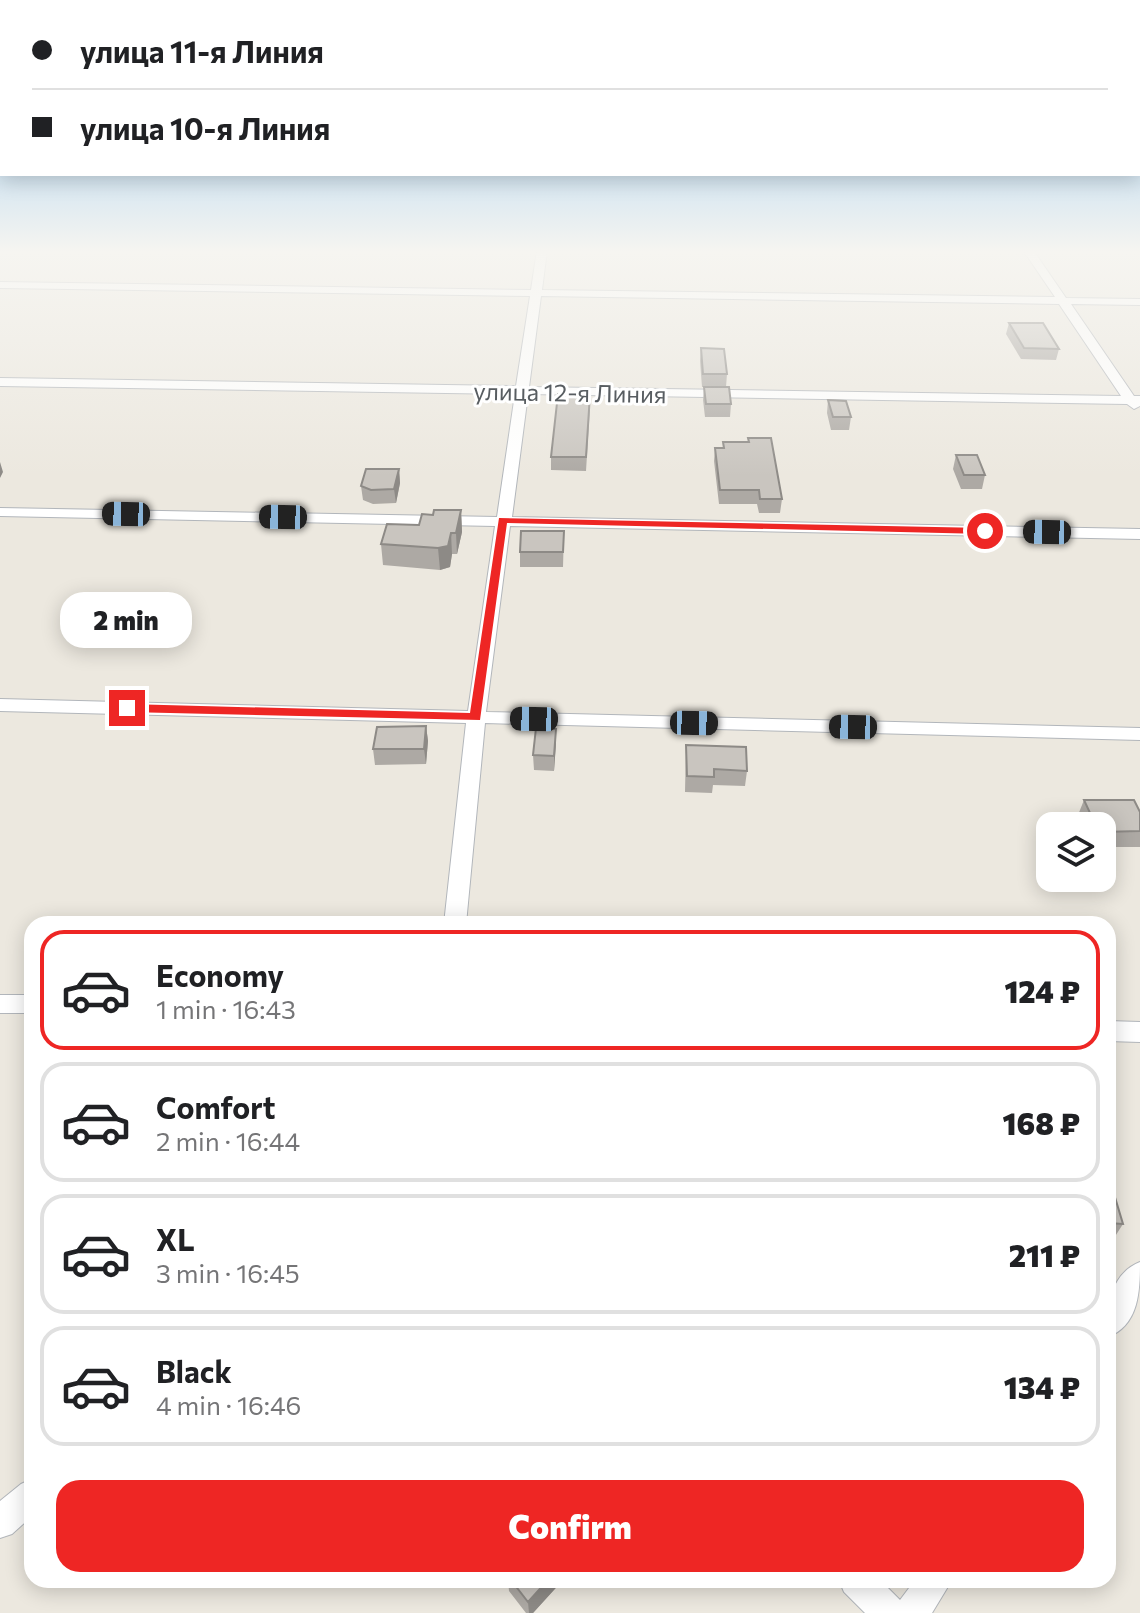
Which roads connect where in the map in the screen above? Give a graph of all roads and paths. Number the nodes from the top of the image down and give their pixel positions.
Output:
1 (529, 325) edge
2 (1078, 325) edge
3 (0, 382) edge
4 (520, 391) junction
5 (1135, 400) edge
6 (1140, 412) edge
7 (0, 512) edge
8 (502, 520) junction
9 (1140, 534) edge
10 (0, 705) edge
11 (476, 717) junction
12 (1140, 734) edge
13 (456, 916) edge
14 (0, 1004) edge
15 (24, 1004) edge
16 (1116, 1031) edge
17 (1140, 1032) edge
18 (1140, 1276) edge
19 (1116, 1311) edge
20 (24, 1502) edge
21 (0, 1522) edge
22 (864, 1588) edge
23 (929, 1588) edge
24 (889, 1613) edge
25 (912, 1613) edge

1 - 4 street
2 - 5 street
3 - 4 street, улица 12-я Линия
4 - 5 street, улица 12-я Линия
4 - 8 street
5 - 6 street
7 - 8 street
8 - 9 street
8 - 11 street
10 - 11 street
11 - 12 street
11 - 13 street
14 - 15 street
16 - 17 street
18 - 19 street
20 - 21 street
22 - 24 street
23 - 25 street

